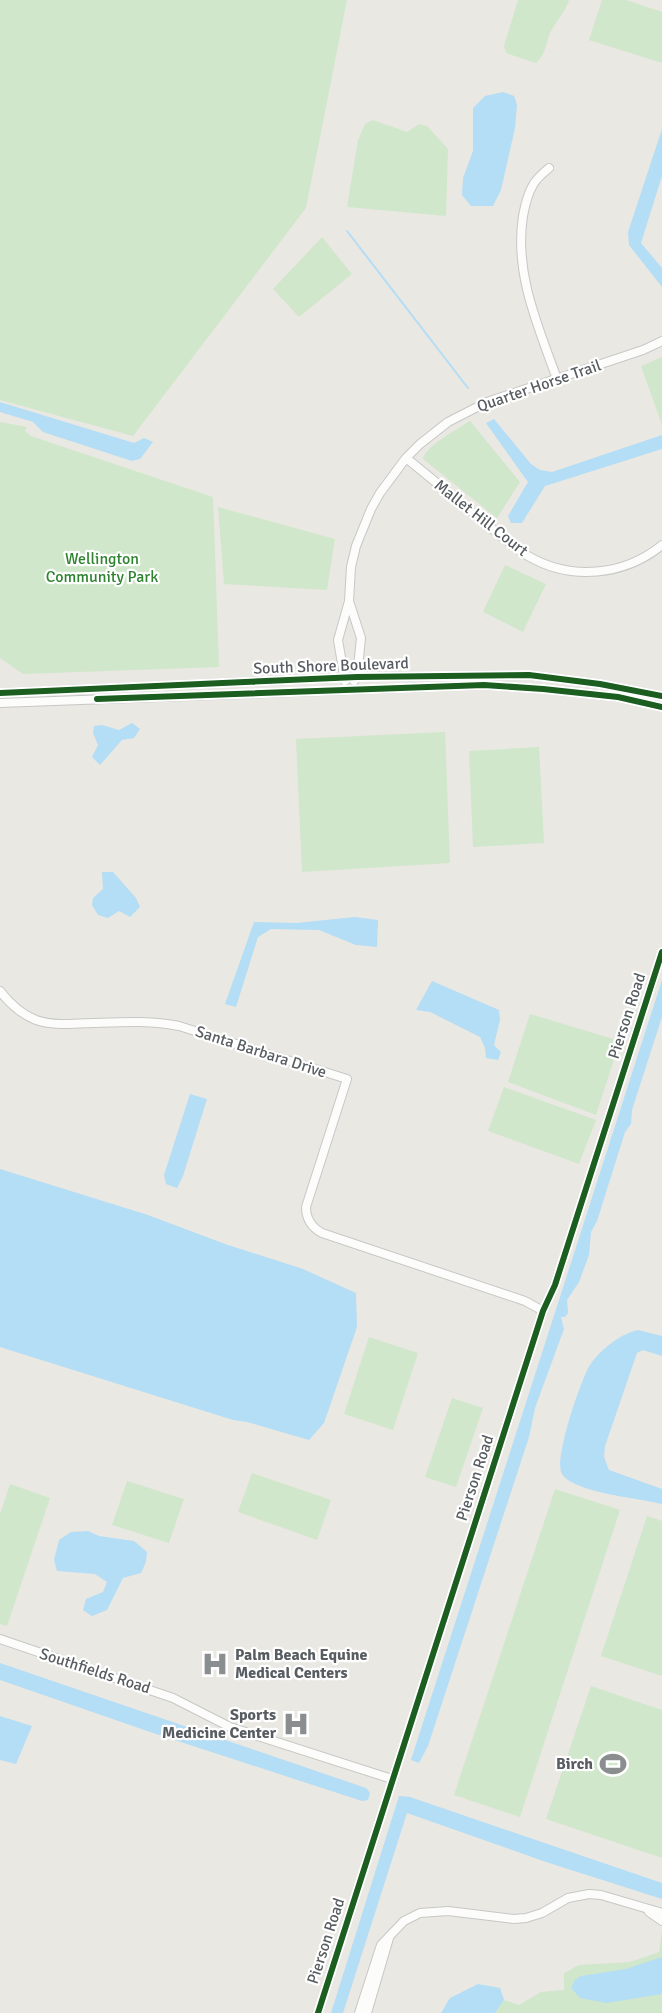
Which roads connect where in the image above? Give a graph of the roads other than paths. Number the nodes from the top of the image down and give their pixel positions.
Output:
1 (549, 168) dead end
2 (662, 341) edge
3 (557, 379) junction
4 (406, 458) junction
5 (662, 545) edge
6 (349, 601) junction
7 (357, 677) junction
8 (344, 678) junction
9 (349, 689) junction
10 (0, 693) edge
11 (662, 696) edge
12 (0, 703) edge
13 (662, 707) edge
14 (662, 952) edge
15 (0, 991) edge
16 (543, 1311) junction
17 (0, 1639) edge
18 (392, 1779) junction
19 (646, 1910) junction
20 (662, 1912) edge
21 (662, 1920) edge
22 (389, 1938) junction
23 (318, 2013) edge
24 (359, 2013) edge
25 (367, 2013) edge

1 - 3 street
2 - 3 street, Quarter Horse Trail
3 - 4 street, Quarter Horse Trail
4 - 5 street, Mallet Hill Court
4 - 6 street, Quarter Horse Trail
6 - 7 street, Quarter Horse Trail
6 - 8 street, Quarter Horse Trail
7 - 8 street, South Shore Boulevard
7 - 9 street, Quarter Horse Trail
7 - 11 street, South Shore Boulevard
8 - 9 street, Quarter Horse Trail
8 - 10 street, South Shore Boulevard
9 - 12 street, South Shore Boulevard
9 - 13 street, South Shore Boulevard
14 - 16 street, Pierson Road
15 - 16 street, Santa Barbara Drive
16 - 18 street, Pierson Road
17 - 18 street, Southfields Road
18 - 23 street, Pierson Road
19 - 20 street
19 - 21 street
19 - 22 street
22 - 24 street
22 - 25 street

